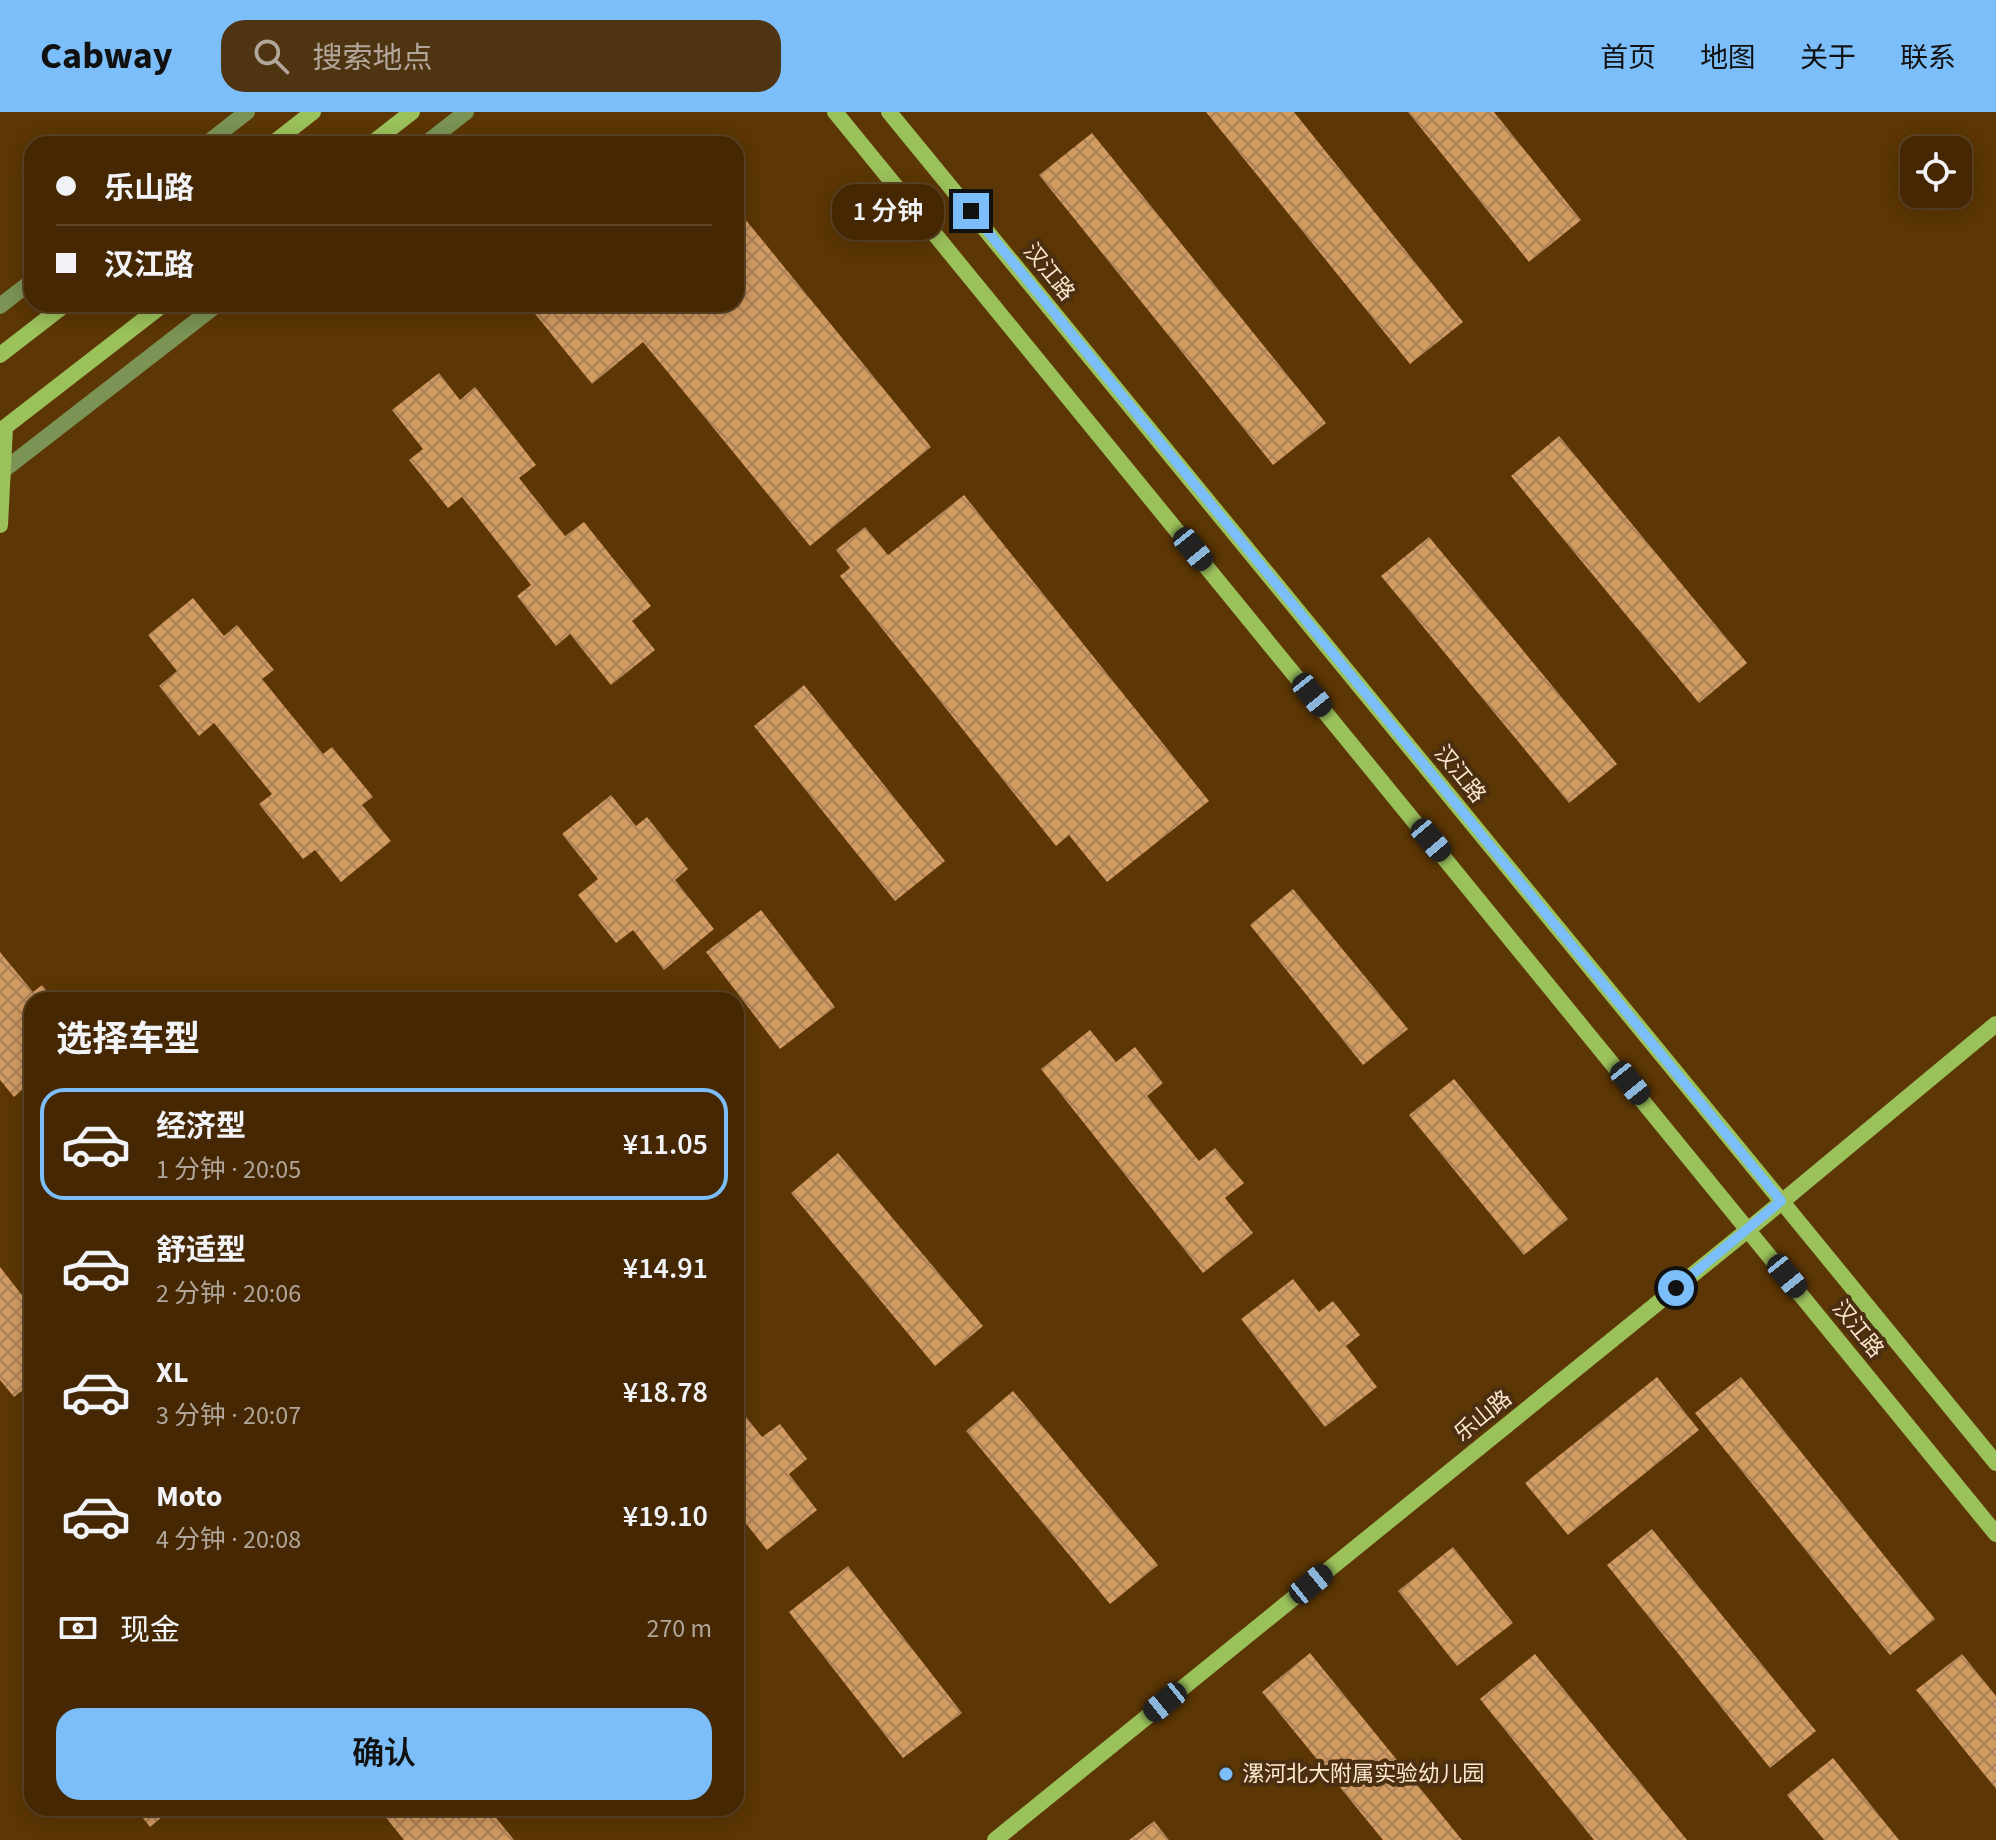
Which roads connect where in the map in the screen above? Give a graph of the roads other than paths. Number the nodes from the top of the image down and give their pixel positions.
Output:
1 (247, 112) edge
2 (313, 112) edge
3 (412, 112) edge
4 (466, 112) edge
5 (835, 112) edge
6 (889, 112) edge
7 (216, 136) edge
8 (282, 136) edge
9 (381, 136) edge
10 (435, 136) edge
11 (24, 287) edge
12 (0, 306) edge
13 (56, 312) edge
14 (154, 312) edge
15 (208, 312) edge
16 (0, 355) edge
17 (2, 429) edge
18 (1, 472) edge
19 (0, 525) edge
20 (1996, 1024) edge
21 (1781, 1201) junction
22 (1749, 1229) junction
23 (1996, 1463) edge
24 (1996, 1534) edge
25 (995, 1840) edge

1 - 7 street
2 - 8 street
3 - 9 street
4 - 10 street
5 - 22 street, 汉江路
6 - 21 street, 汉江路
11 - 12 street
13 - 16 street
14 - 17 street
15 - 18 street
17 - 18 street
18 - 19 street
20 - 21 street, 乐山路
21 - 22 street, 乐山路
21 - 23 street, 汉江路
22 - 24 street, 汉江路
22 - 25 street, 乐山路

